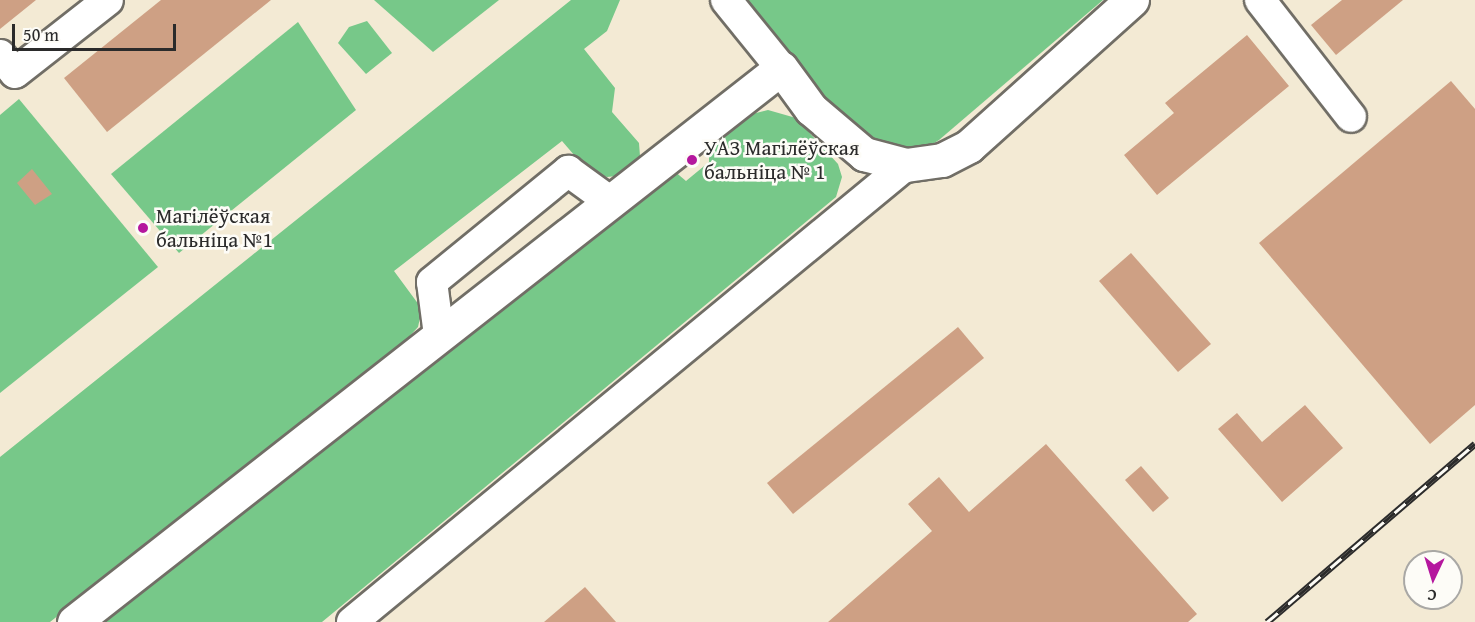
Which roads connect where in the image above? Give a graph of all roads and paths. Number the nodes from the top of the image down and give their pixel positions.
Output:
1 (108, 0) edge
2 (726, 0) edge
3 (1132, 0) edge
4 (1260, 0) edge
5 (781, 68) junction
6 (5, 71) edge
7 (1351, 117) dead end
8 (906, 165) junction
9 (612, 203) junction
10 (439, 335) junction
11 (74, 622) edge
12 (352, 622) edge

1 - 6 lane
2 - 5 lane
3 - 8 main road
4 - 7 lane
5 - 8 main road
5 - 9 main road
8 - 12 lane
9 - 10 main road
9 - 10 lane
10 - 11 main road

